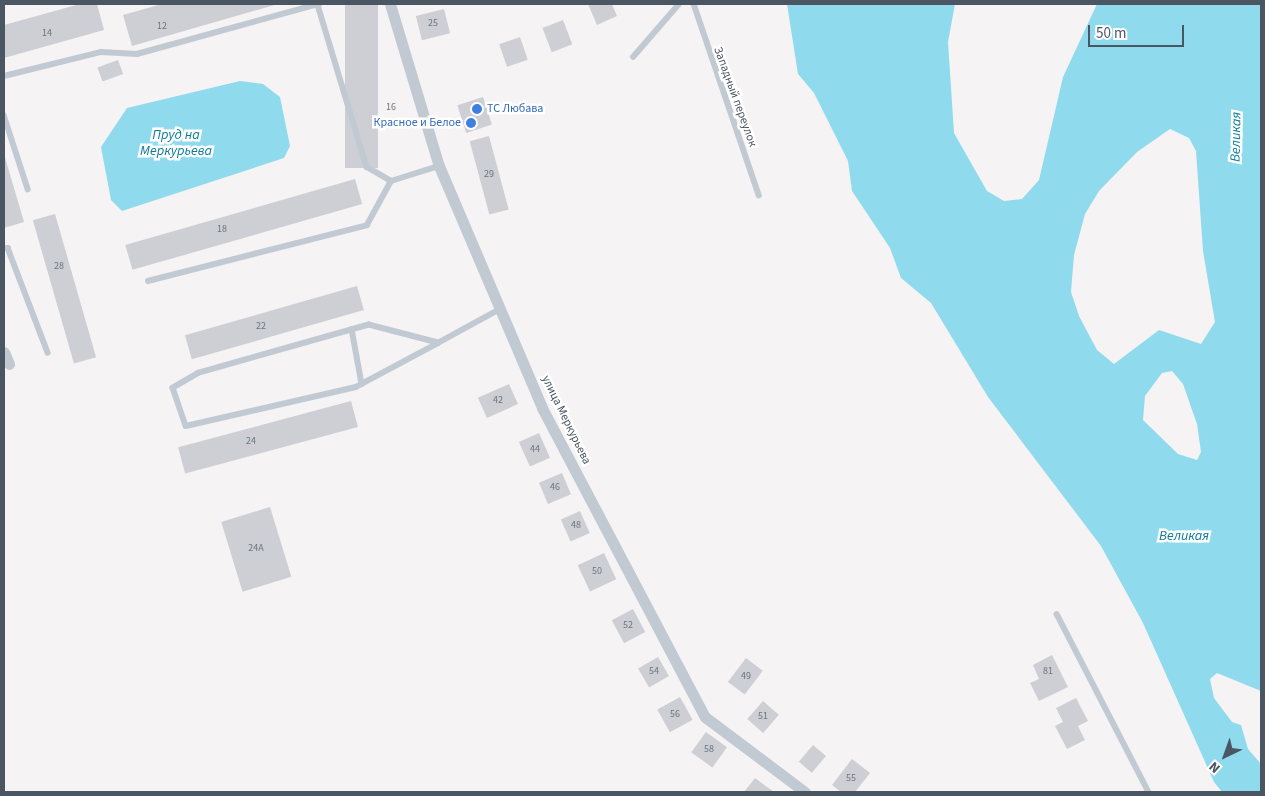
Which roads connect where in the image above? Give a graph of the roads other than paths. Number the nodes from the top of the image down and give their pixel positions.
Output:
1 (318, 4) edge
2 (390, 4) edge
3 (679, 4) edge
4 (694, 4) edge
5 (633, 57) dead end
6 (4, 76) edge
7 (4, 116) edge
8 (439, 166) junction
9 (391, 181) junction
10 (28, 189) dead end
11 (759, 195) dead end
12 (4, 248) edge
13 (148, 281) dead end
14 (500, 309) junction
15 (352, 329) junction
16 (438, 343) junction
17 (4, 352) edge
18 (48, 353) dead end
19 (8, 364) dead end
20 (362, 384) junction
21 (1057, 614) dead end
22 (805, 792) edge
23 (1149, 792) edge

1 - 6 lane
1 - 9 lane
2 - 8 street, улица Меркурьева
3 - 5 lane
4 - 11 lane, Западный переулок
7 - 10 lane
8 - 9 lane
8 - 14 street, улица Меркурьева
9 - 13 lane
12 - 18 lane
14 - 16 lane
14 - 22 street, улица Меркурьева
15 - 16 lane
15 - 20 lane
15 - 20 lane
16 - 20 lane
17 - 19 street
21 - 23 lane

